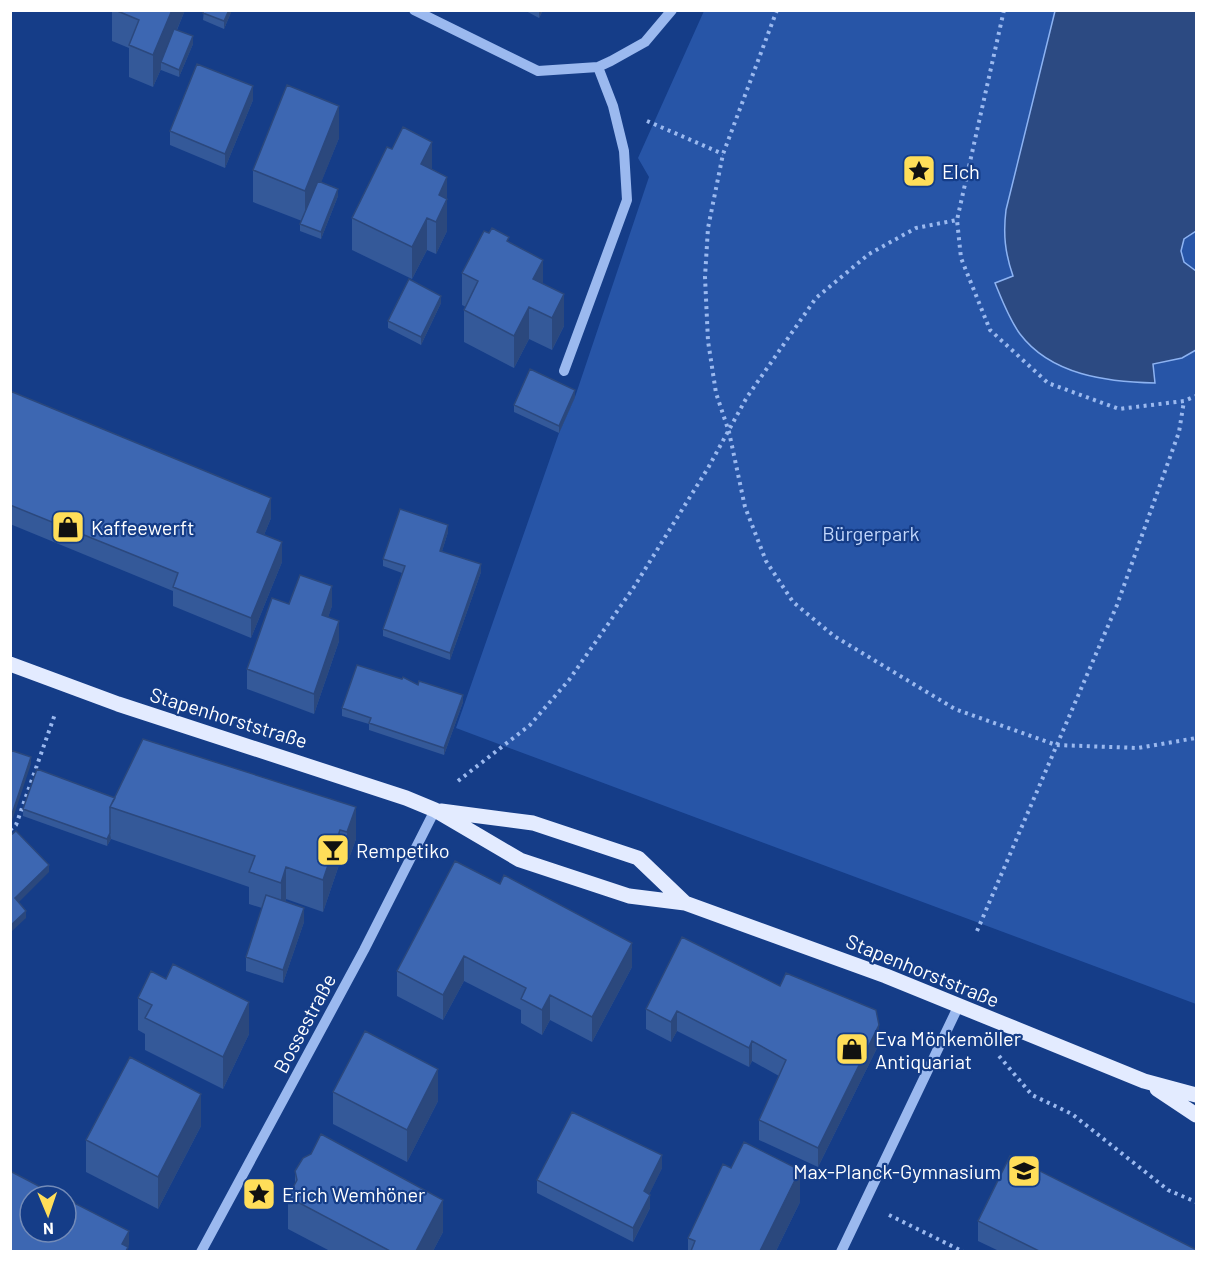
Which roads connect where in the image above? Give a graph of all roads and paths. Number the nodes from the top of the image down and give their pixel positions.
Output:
1 (414, 10) edge
2 (672, 10) edge
3 (777, 10) edge
4 (1004, 10) edge
5 (598, 67) junction
6 (660, 128) dead end
7 (723, 154) junction
8 (957, 220) junction
9 (564, 371) dead end
10 (1197, 396) edge
11 (1184, 401) junction
12 (729, 432) junction
13 (10, 664) edge
14 (65, 685) junction
15 (1197, 738) edge
16 (1056, 746) junction
17 (435, 810) junction
18 (10, 830) edge
19 (685, 903) junction
20 (977, 930) dead end
21 (958, 1007) junction
22 (995, 1051) dead end
23 (1144, 1081) junction
24 (1197, 1095) edge
25 (1197, 1115) edge
26 (1197, 1202) edge
27 (865, 1204) junction
28 (201, 1251) edge
29 (841, 1251) edge
30 (964, 1251) edge

1 - 5 street
2 - 5 street
3 - 7 path
4 - 8 path
5 - 9 street
6 - 7 path
7 - 12 path
8 - 11 path
8 - 12 path
10 - 11 path
11 - 16 path
12 - 16 path
12 - 17 path
13 - 14 main road, Stapenhorststraße
14 - 17 main road, Stapenhorststraße
14 - 18 path
15 - 16 path
16 - 20 path
17 - 19 main road, Stapenhorststraße
17 - 19 main road, Stapenhorststraße
17 - 28 street, Bossestraße
19 - 21 main road, Stapenhorststraße
21 - 23 main road, Stapenhorststraße
21 - 27 street
22 - 26 path
23 - 24 main road, Stapenhorststraße
23 - 25 main road, Stapenhorststraße
27 - 29 street
27 - 30 path

